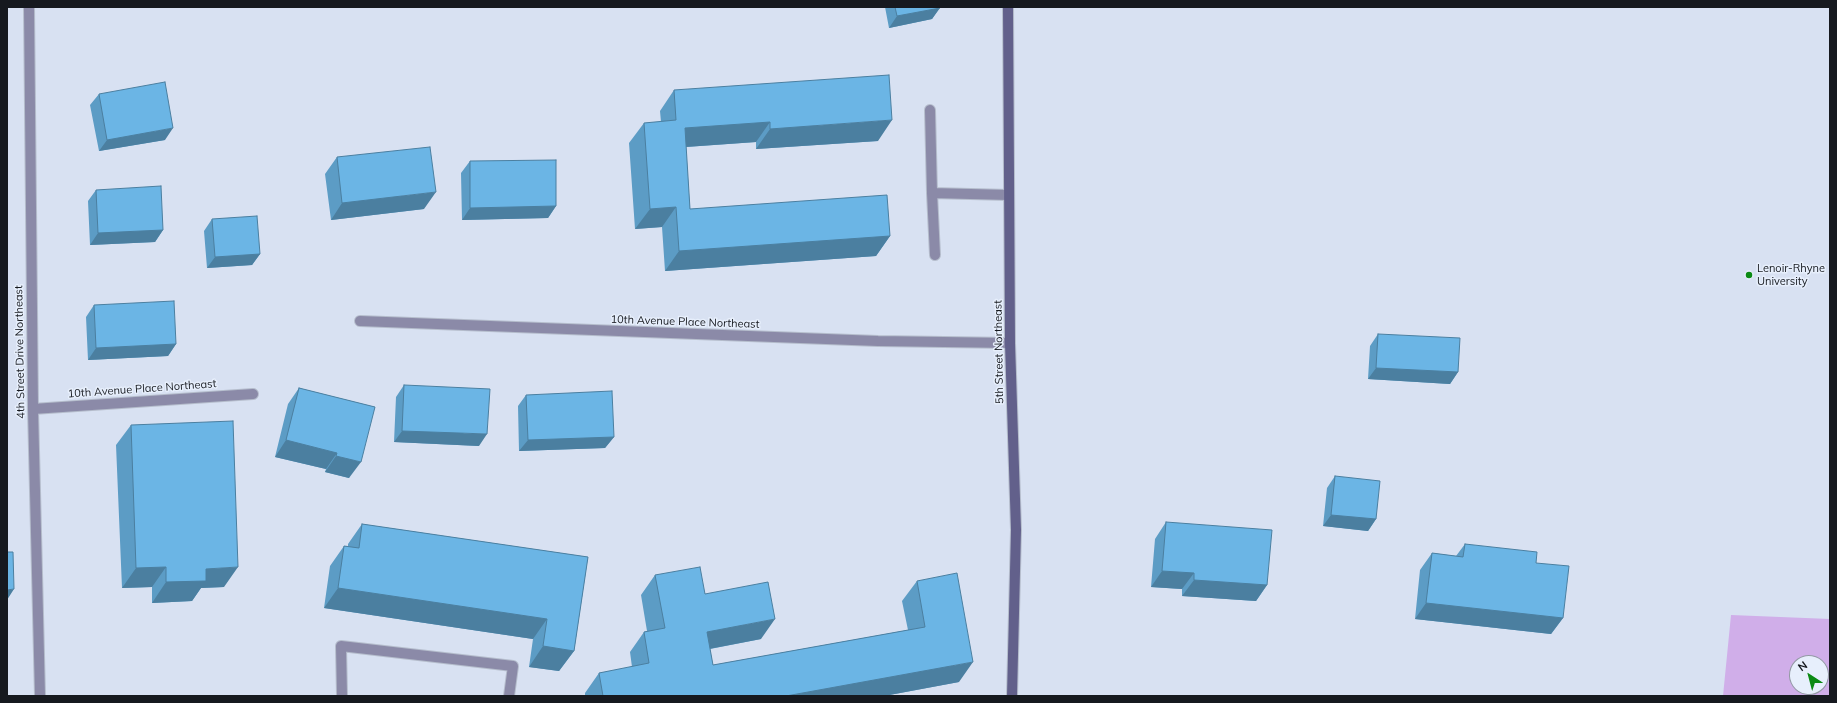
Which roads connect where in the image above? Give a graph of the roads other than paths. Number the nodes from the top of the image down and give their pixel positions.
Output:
1 (29, 7) edge
2 (1008, 7) edge
3 (930, 110) dead end
4 (932, 193) junction
5 (1009, 195) junction
6 (935, 255) dead end
7 (360, 321) dead end
8 (1010, 343) junction
9 (253, 394) dead end
10 (33, 409) junction
11 (40, 696) edge
12 (342, 696) edge
13 (509, 696) edge
14 (1012, 696) edge

1 - 10 street, 4th Street Drive Northeast
2 - 5 street, 5th Street Northeast
3 - 4 street
4 - 5 street
4 - 6 street
5 - 8 street, 5th Street Northeast
7 - 8 street, 10th Avenue Place Northeast
8 - 14 street, 5th Street Northeast
9 - 10 street, 10th Avenue Place Northeast
10 - 11 street, 4th Street Drive Northeast
12 - 13 street

